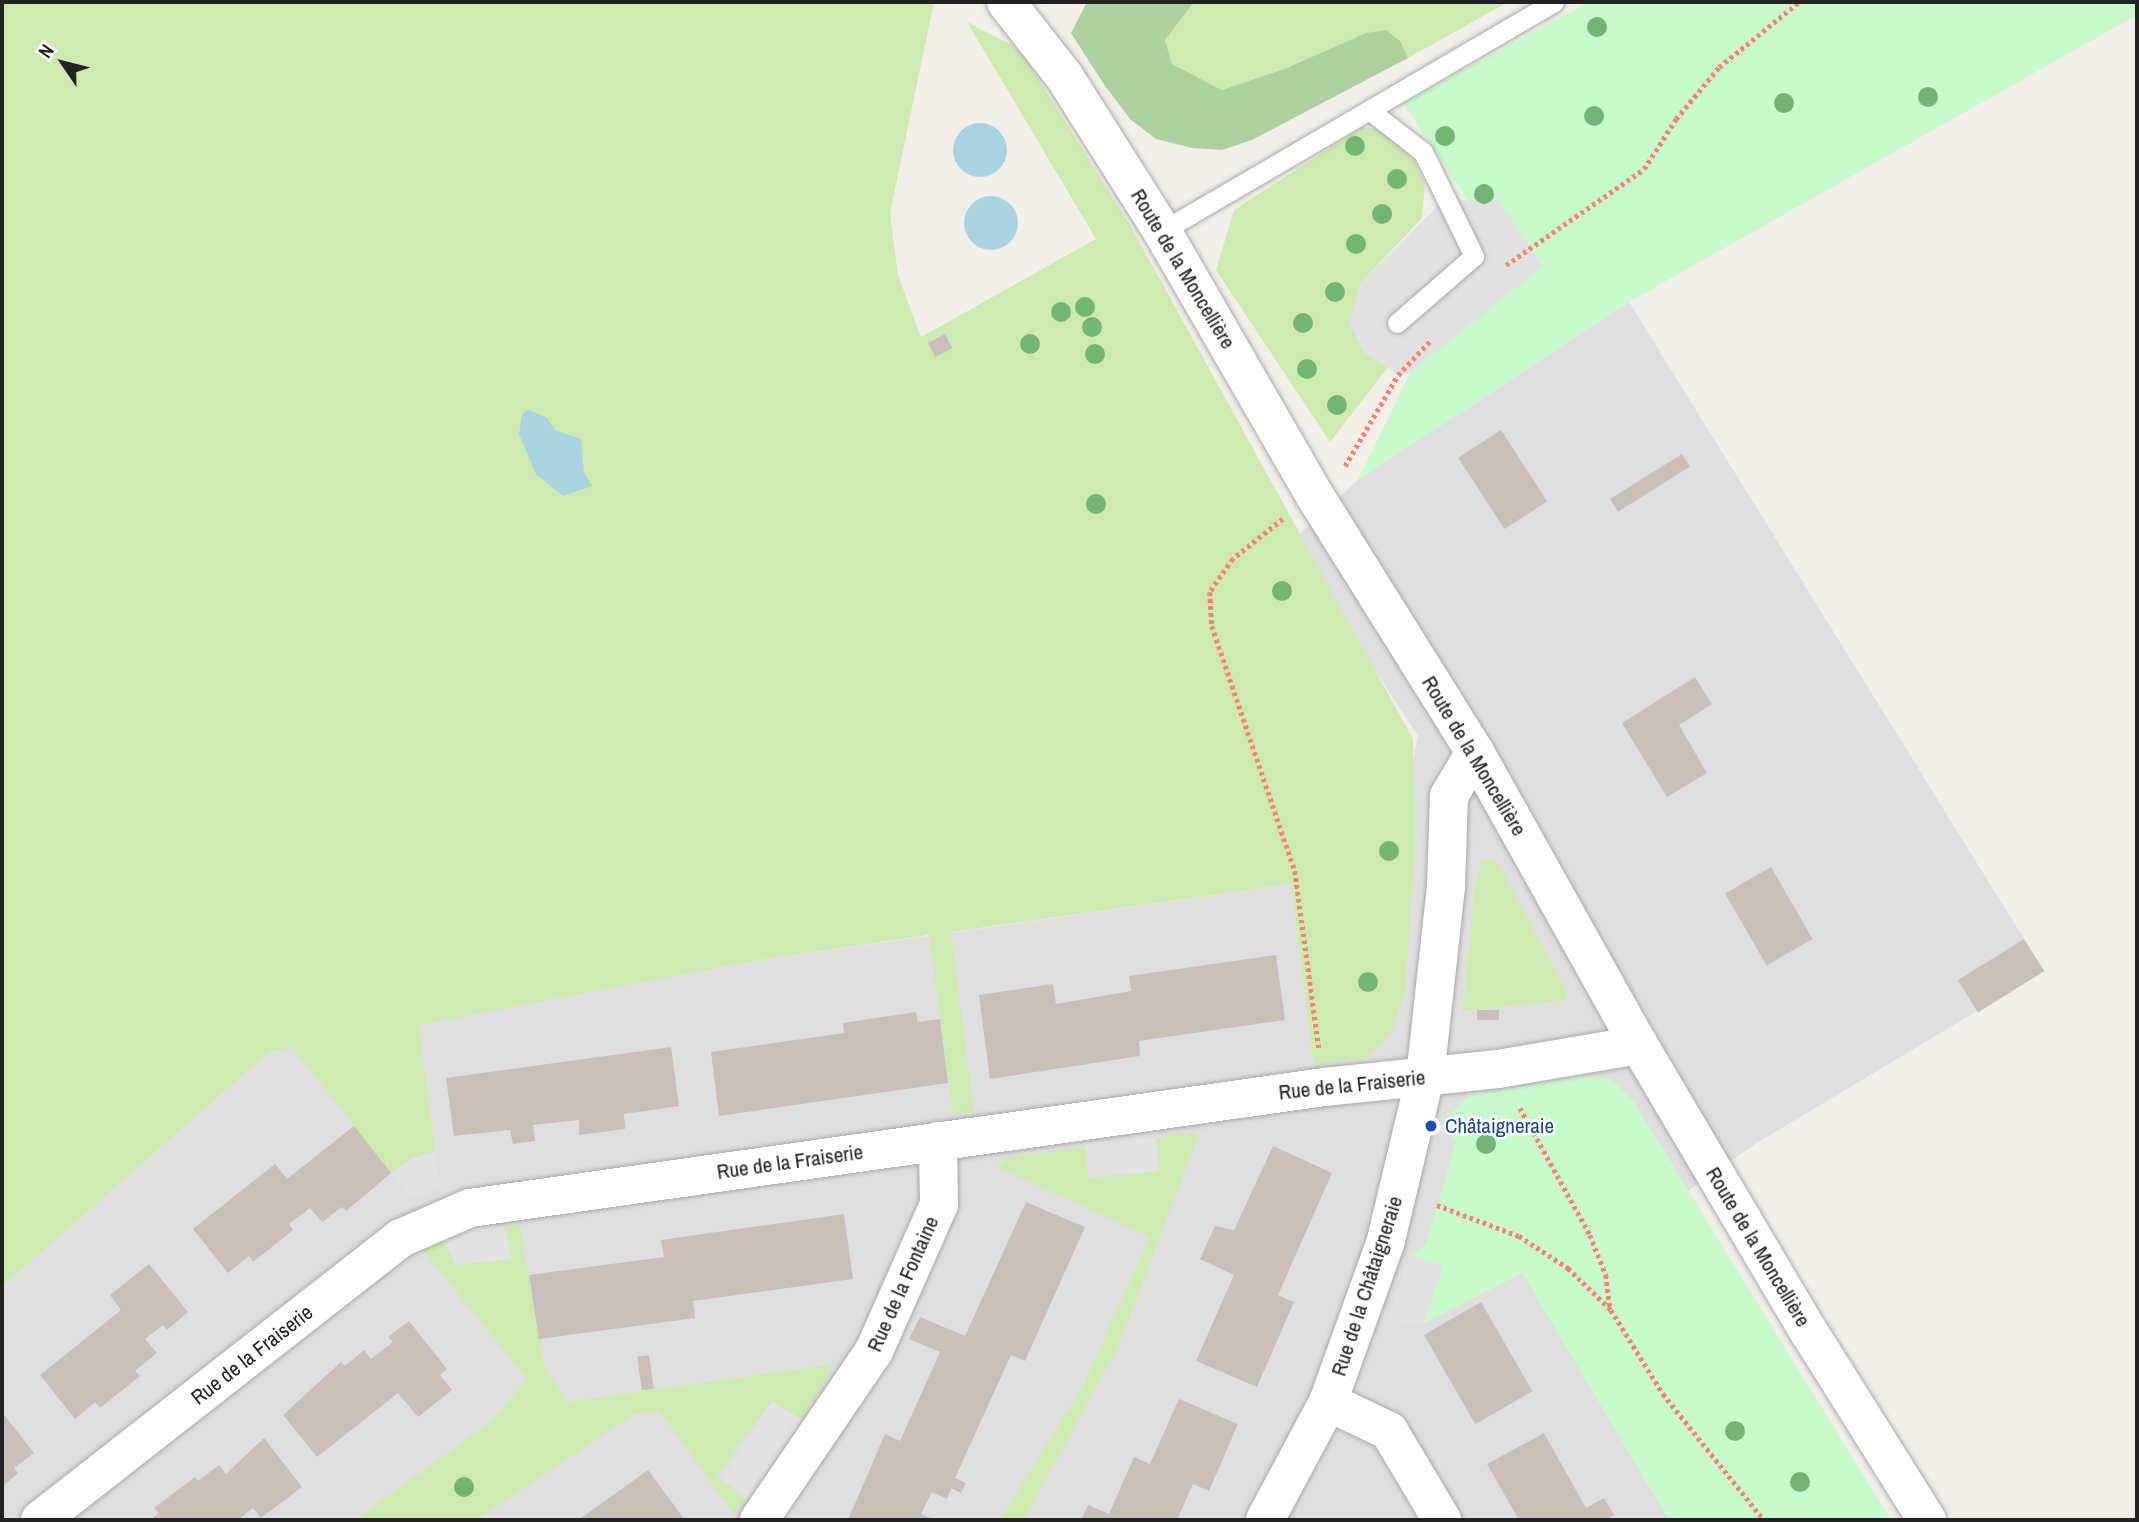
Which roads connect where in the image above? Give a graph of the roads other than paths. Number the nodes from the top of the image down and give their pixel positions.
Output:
1 (1006, 2) edge
2 (1554, 2) edge
3 (1369, 110) junction
4 (1163, 231) junction
5 (1397, 323) dead end
6 (1475, 752) junction
7 (1639, 1045) junction
8 (1425, 1077) junction
9 (938, 1141) junction
10 (1328, 1402) junction
11 (40, 1520) edge
12 (759, 1520) edge
13 (1265, 1520) edge
14 (1442, 1520) edge
15 (1927, 1520) edge

1 - 4 street, Route de la Moncellière
2 - 3 lane
3 - 4 lane
3 - 5 lane
4 - 6 street, Route de la Moncellière
6 - 7 street, Route de la Moncellière
6 - 8 street, Rue de la Châtaigneraie
7 - 8 street, Rue de la Fraiserie
7 - 15 street, Route de la Moncellière
8 - 9 street, Rue de la Fraiserie
8 - 10 street, Rue de la Châtaigneraie
9 - 11 street, Rue de la Fraiserie
9 - 12 street, Rue de la Fontaine
10 - 13 street, Rue de la Châtaigneraie
10 - 14 street

